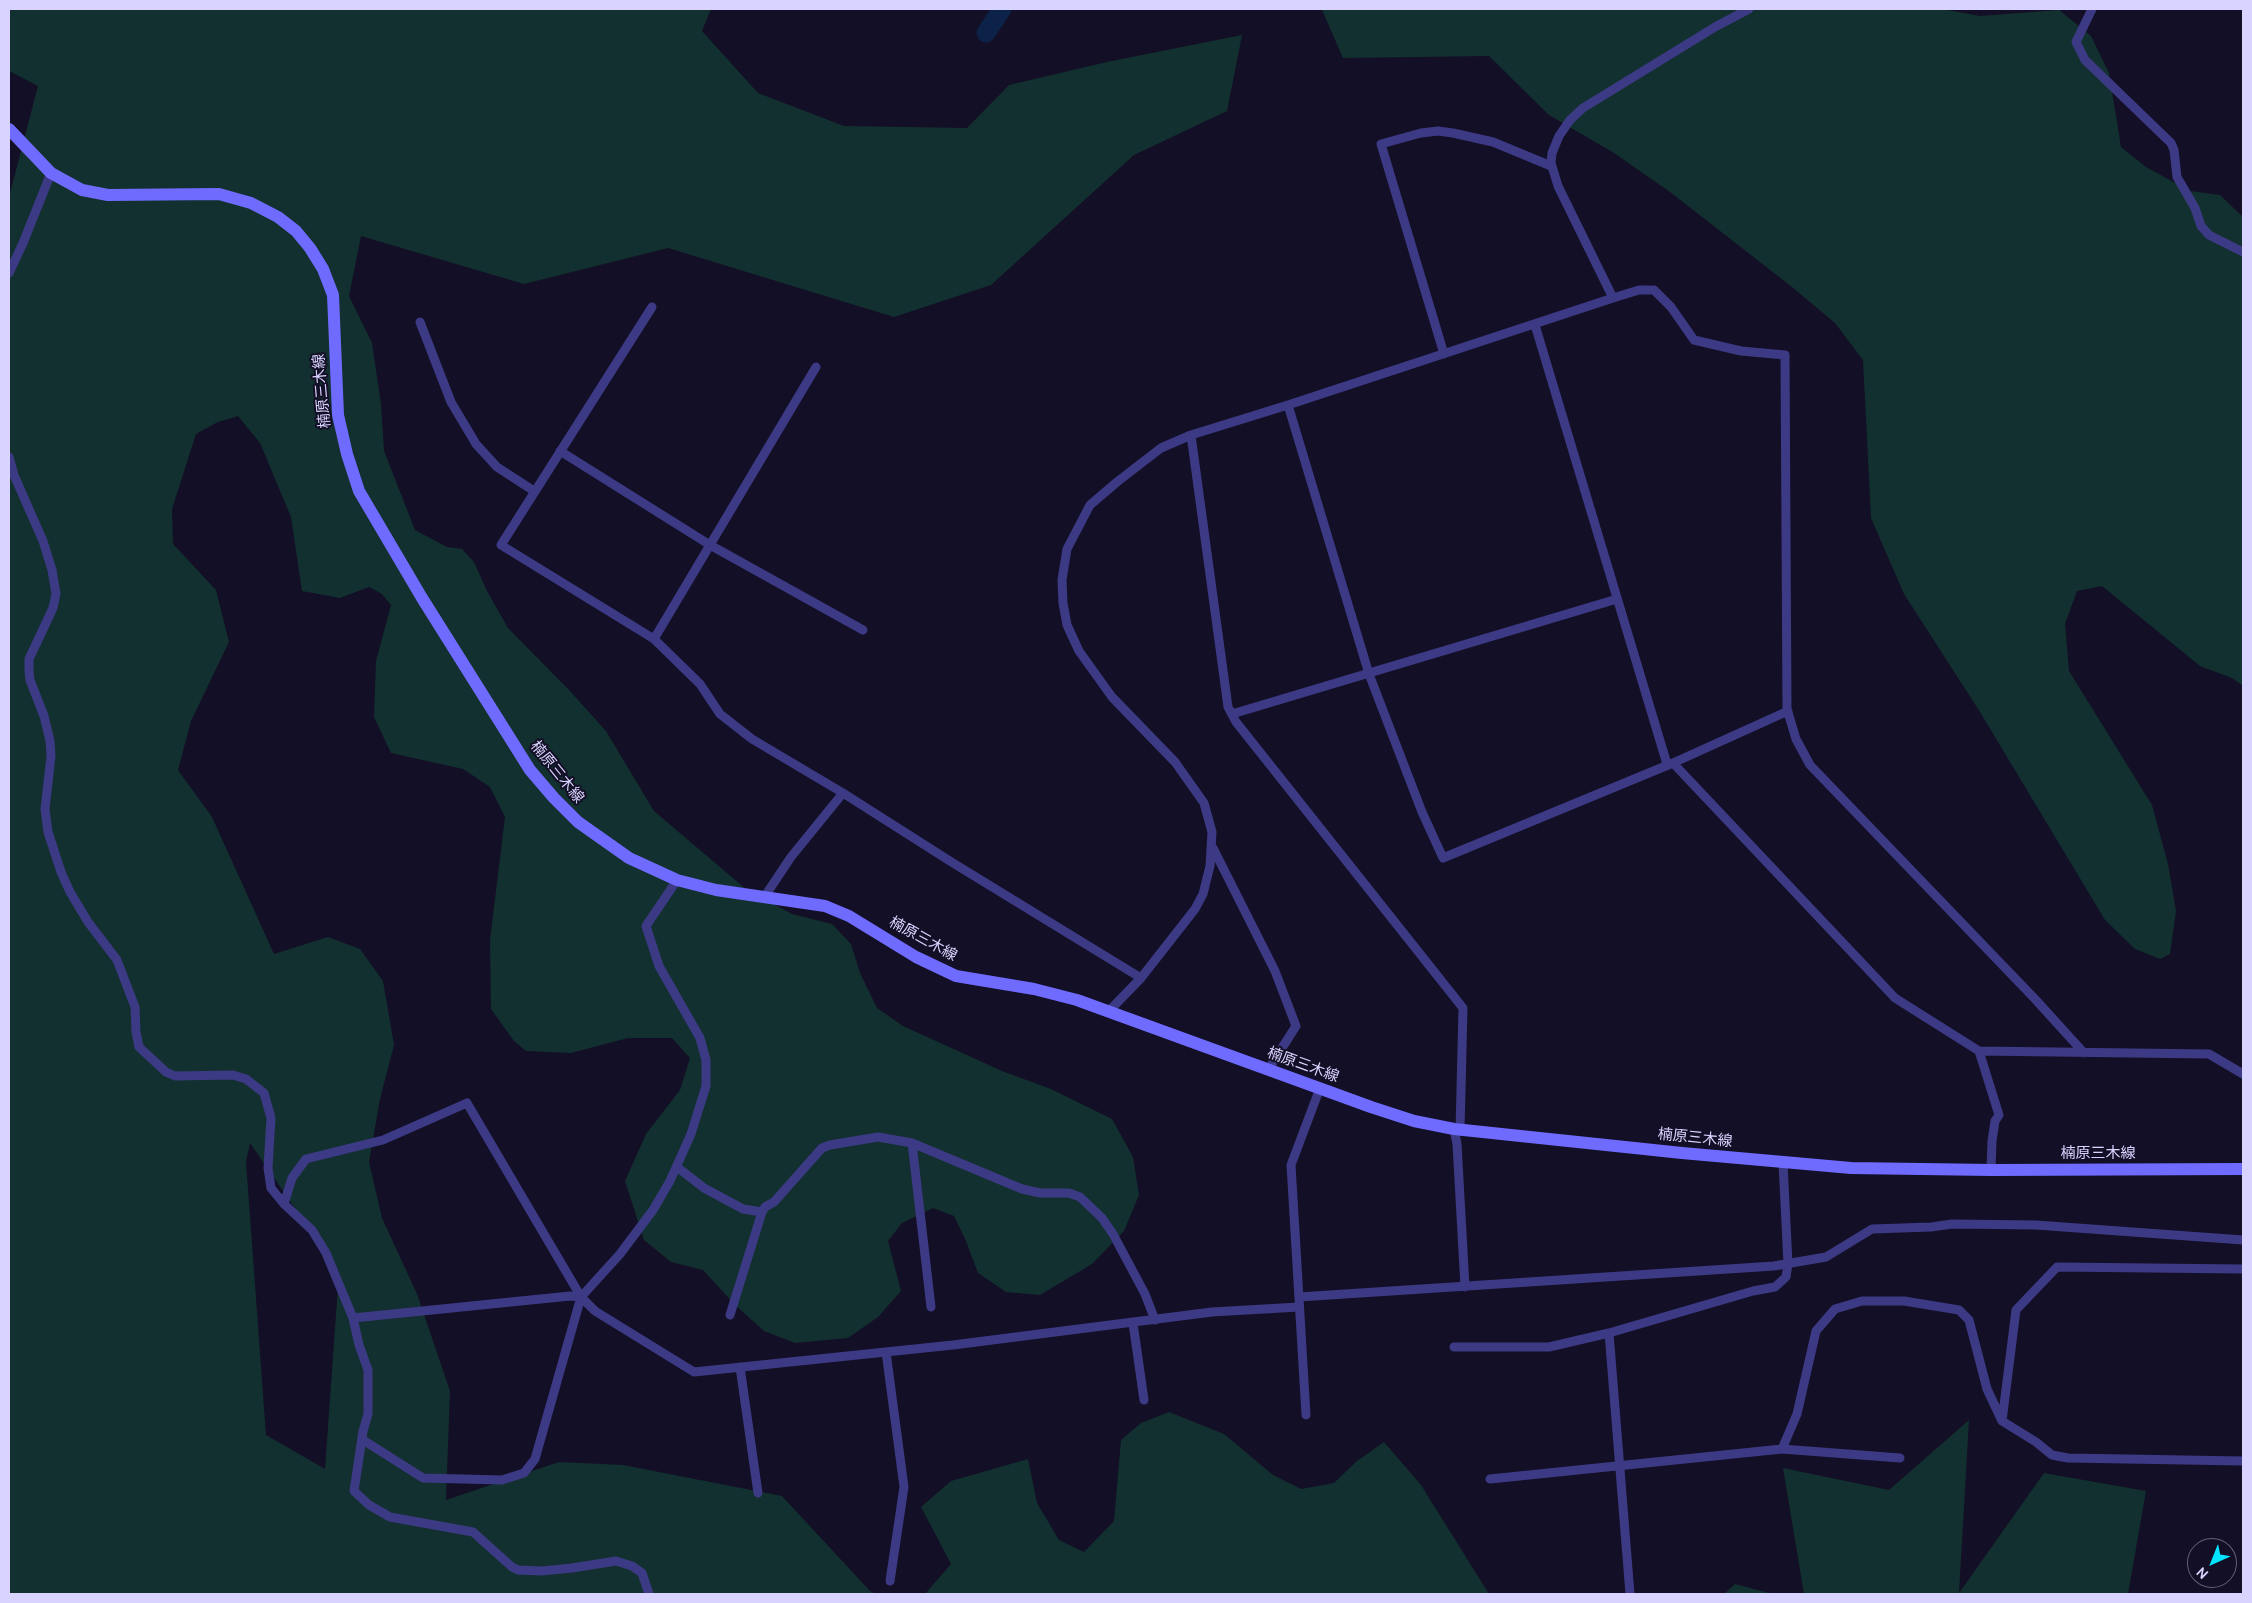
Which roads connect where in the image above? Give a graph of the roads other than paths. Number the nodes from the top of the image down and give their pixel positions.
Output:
1 (1749, 9) edge
2 (2092, 9) edge
3 (9, 129) edge
4 (1552, 166) junction
5 (51, 173) junction
6 (2243, 252) edge
7 (9, 273) edge
8 (1613, 298) junction
9 (652, 307) dead end
10 (420, 322) dead end
11 (1535, 325) junction
12 (1444, 354) junction
13 (816, 367) dead end
14 (1288, 405) junction
15 (1190, 435) junction
16 (560, 451) junction
17 (9, 457) edge
18 (534, 492) junction
19 (710, 545) junction
20 (1617, 600) junction
21 (864, 630) dead end
22 (654, 639) junction
23 (1369, 674) junction
24 (1788, 711) junction
25 (1232, 714) junction
26 (1670, 763) junction
27 (844, 794) junction
28 (1211, 846) junction
29 (677, 880) junction
30 (765, 896) junction
31 (1141, 978) junction
32 (1109, 1011) junction
33 (1979, 1051) junction
34 (2084, 1053) junction
35 (1268, 1070) junction
36 (2243, 1074) edge
37 (1320, 1088) junction
38 (1457, 1130) junction
39 (912, 1143) junction
40 (1783, 1163) junction
41 (677, 1167) junction
42 (2243, 1169) edge
43 (1991, 1170) junction
44 (284, 1204) junction
45 (762, 1212) junction
46 (2243, 1240) edge
47 (1788, 1264) junction
48 (2243, 1269) edge
49 (1465, 1287) junction
50 (581, 1297) junction
51 (1299, 1297) junction
52 (931, 1307) dead end
53 (1299, 1307) junction
54 (730, 1315) dead end
55 (354, 1318) junction
56 (1155, 1320) junction
57 (1133, 1323) junction
58 (1609, 1333) junction
59 (1454, 1347) dead end
60 (886, 1352) junction
61 (740, 1366) junction
62 (1144, 1400) dead end
63 (1306, 1415) dead end
64 (2002, 1421) junction
65 (362, 1440) junction
66 (1782, 1449) junction
67 (1900, 1458) dead end
68 (2243, 1461) edge
69 (1619, 1465) junction
70 (1490, 1479) dead end
71 (758, 1494) dead end
72 (890, 1581) dead end
73 (649, 1594) edge
74 (1630, 1594) edge

1 - 4 street
2 - 6 street
3 - 5 main road, 楠原三木線
4 - 8 street
4 - 12 street
5 - 7 street
5 - 29 main road, 楠原三木線
8 - 11 street
8 - 24 street
9 - 16 street
10 - 18 street
11 - 12 street
11 - 20 street
12 - 14 street
13 - 19 street
14 - 15 street
14 - 23 street
15 - 25 street
15 - 28 street
16 - 18 street
16 - 19 street
17 - 44 street
18 - 22 street
19 - 21 street
19 - 22 street
20 - 23 street
20 - 26 street
22 - 27 street
23 - 25 street
23 - 26 street
24 - 26 street
24 - 34 street
25 - 38 street
26 - 33 street
27 - 30 street
27 - 31 street
28 - 31 street
28 - 35 street
29 - 30 main road, 楠原三木線
29 - 41 street
30 - 32 main road, 楠原三木線
31 - 32 street
32 - 35 main road, 楠原三木線
33 - 34 street
33 - 43 street
34 - 36 street
35 - 37 main road, 楠原三木線
37 - 38 main road, 楠原三木線
37 - 51 street
38 - 40 main road, 楠原三木線
38 - 49 street
39 - 45 street
39 - 52 street
39 - 56 street
40 - 43 main road, 楠原三木線
40 - 47 street
41 - 45 street
41 - 50 street
42 - 43 main road, 楠原三木線
44 - 50 street
44 - 55 street
45 - 54 street
46 - 47 street
47 - 49 street
47 - 58 street
48 - 64 street
49 - 51 street
50 - 55 street
50 - 61 street
50 - 65 street
51 - 53 street
53 - 56 street
53 - 63 street
55 - 65 street
56 - 57 street
57 - 60 street
57 - 62 street
58 - 59 street
58 - 69 street
60 - 61 street
60 - 72 street
61 - 71 street
64 - 66 street
64 - 68 street
65 - 73 street
66 - 67 street
66 - 69 street
69 - 70 street
69 - 74 street

